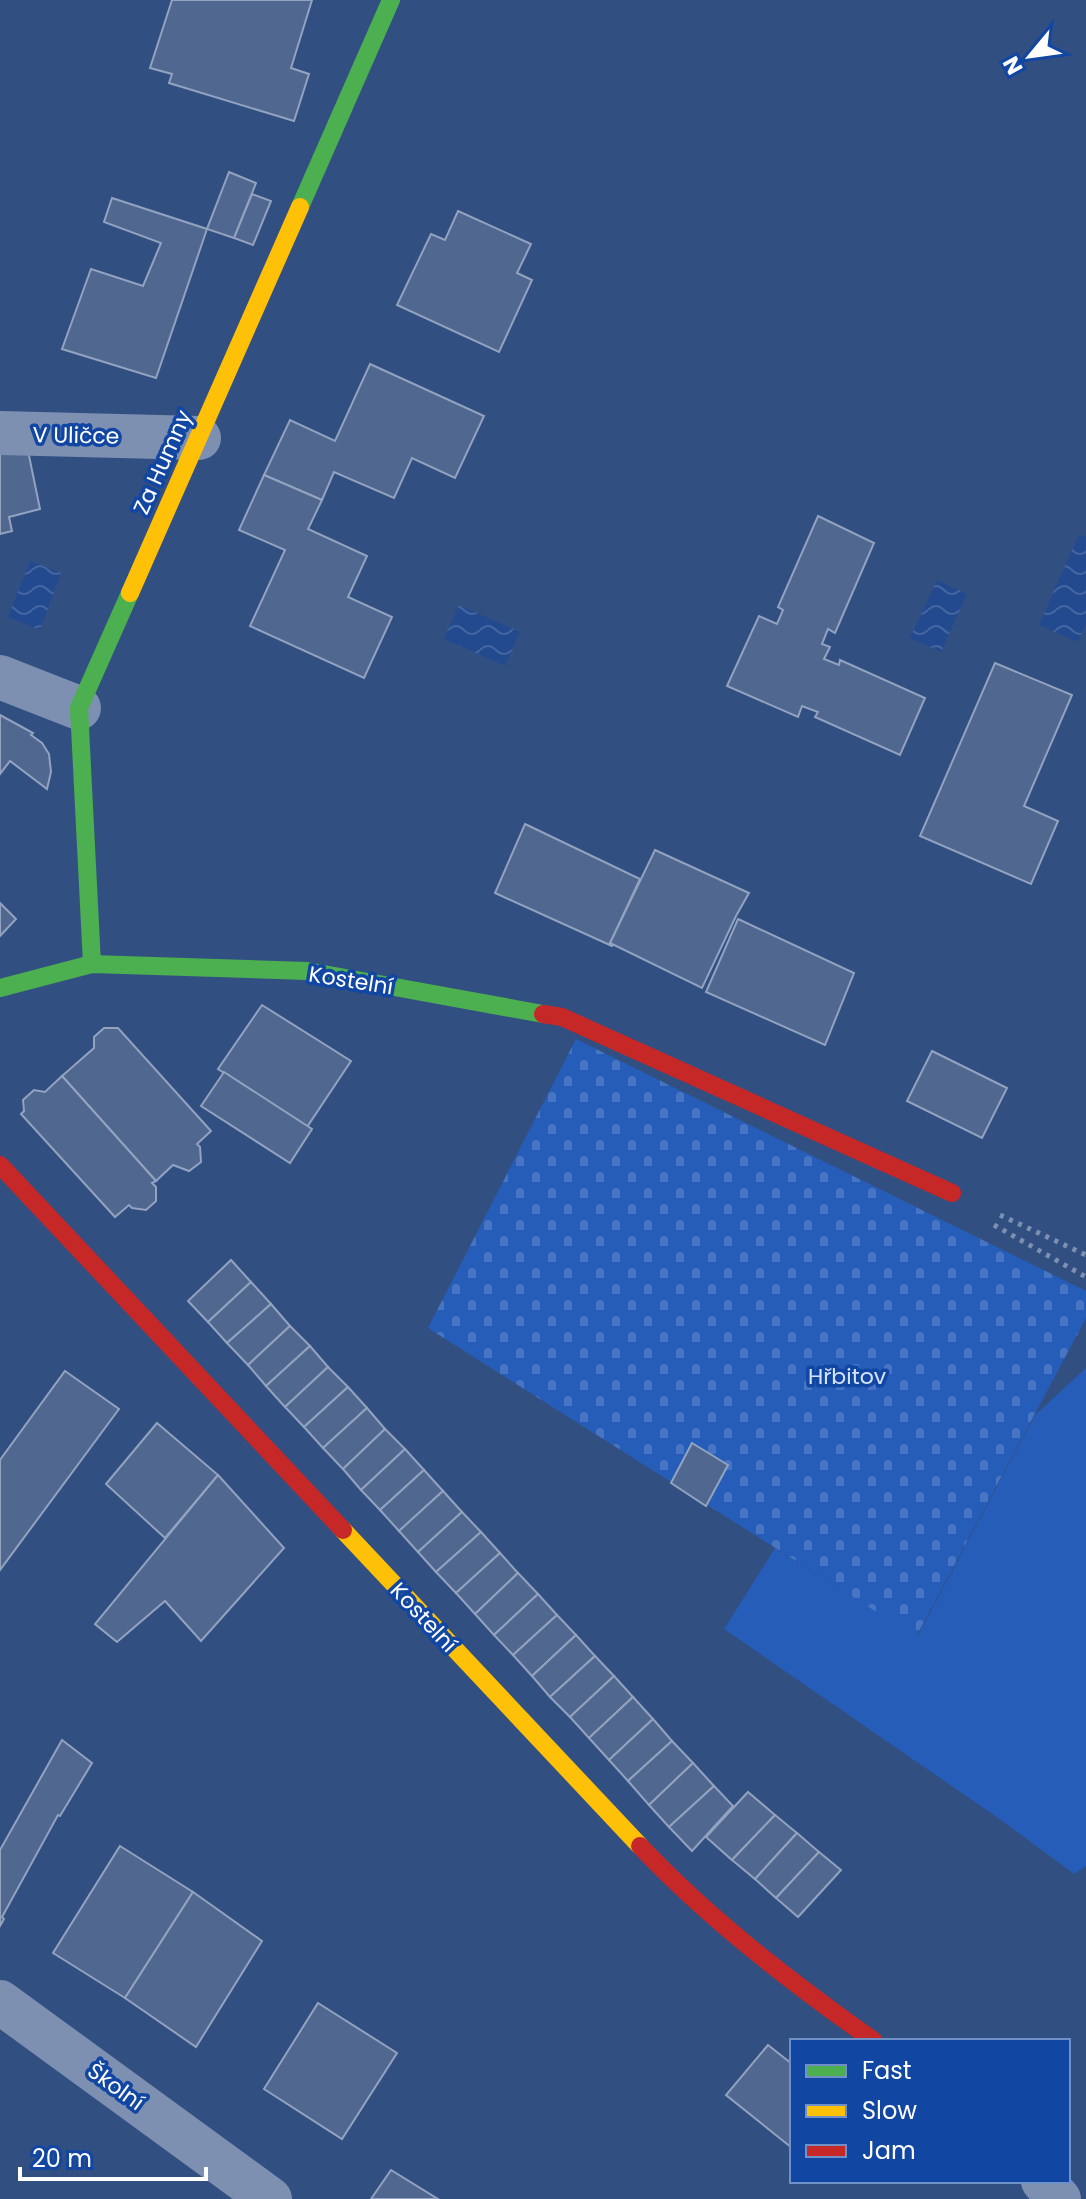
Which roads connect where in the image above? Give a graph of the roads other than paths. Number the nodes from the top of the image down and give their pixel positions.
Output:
1 (391, 0) edge
2 (0, 433) edge
3 (199, 438) junction
4 (0, 677) edge
5 (79, 708) junction
6 (92, 964) junction
7 (0, 988) edge
8 (0, 1165) edge
9 (952, 1193) road end
10 (0, 2002) edge
11 (871, 2039) edge
12 (1045, 2183) edge
13 (270, 2199) edge
14 (1059, 2199) edge

1 - 3 street, Za Humny
2 - 3 street, V Uličce
3 - 5 street, Za Humny
4 - 5 street
5 - 6 street, Za Humny
6 - 7 street, Kostelní
6 - 9 street, Kostelní
8 - 11 street, Kostelní
10 - 13 street, Školní
12 - 14 street

